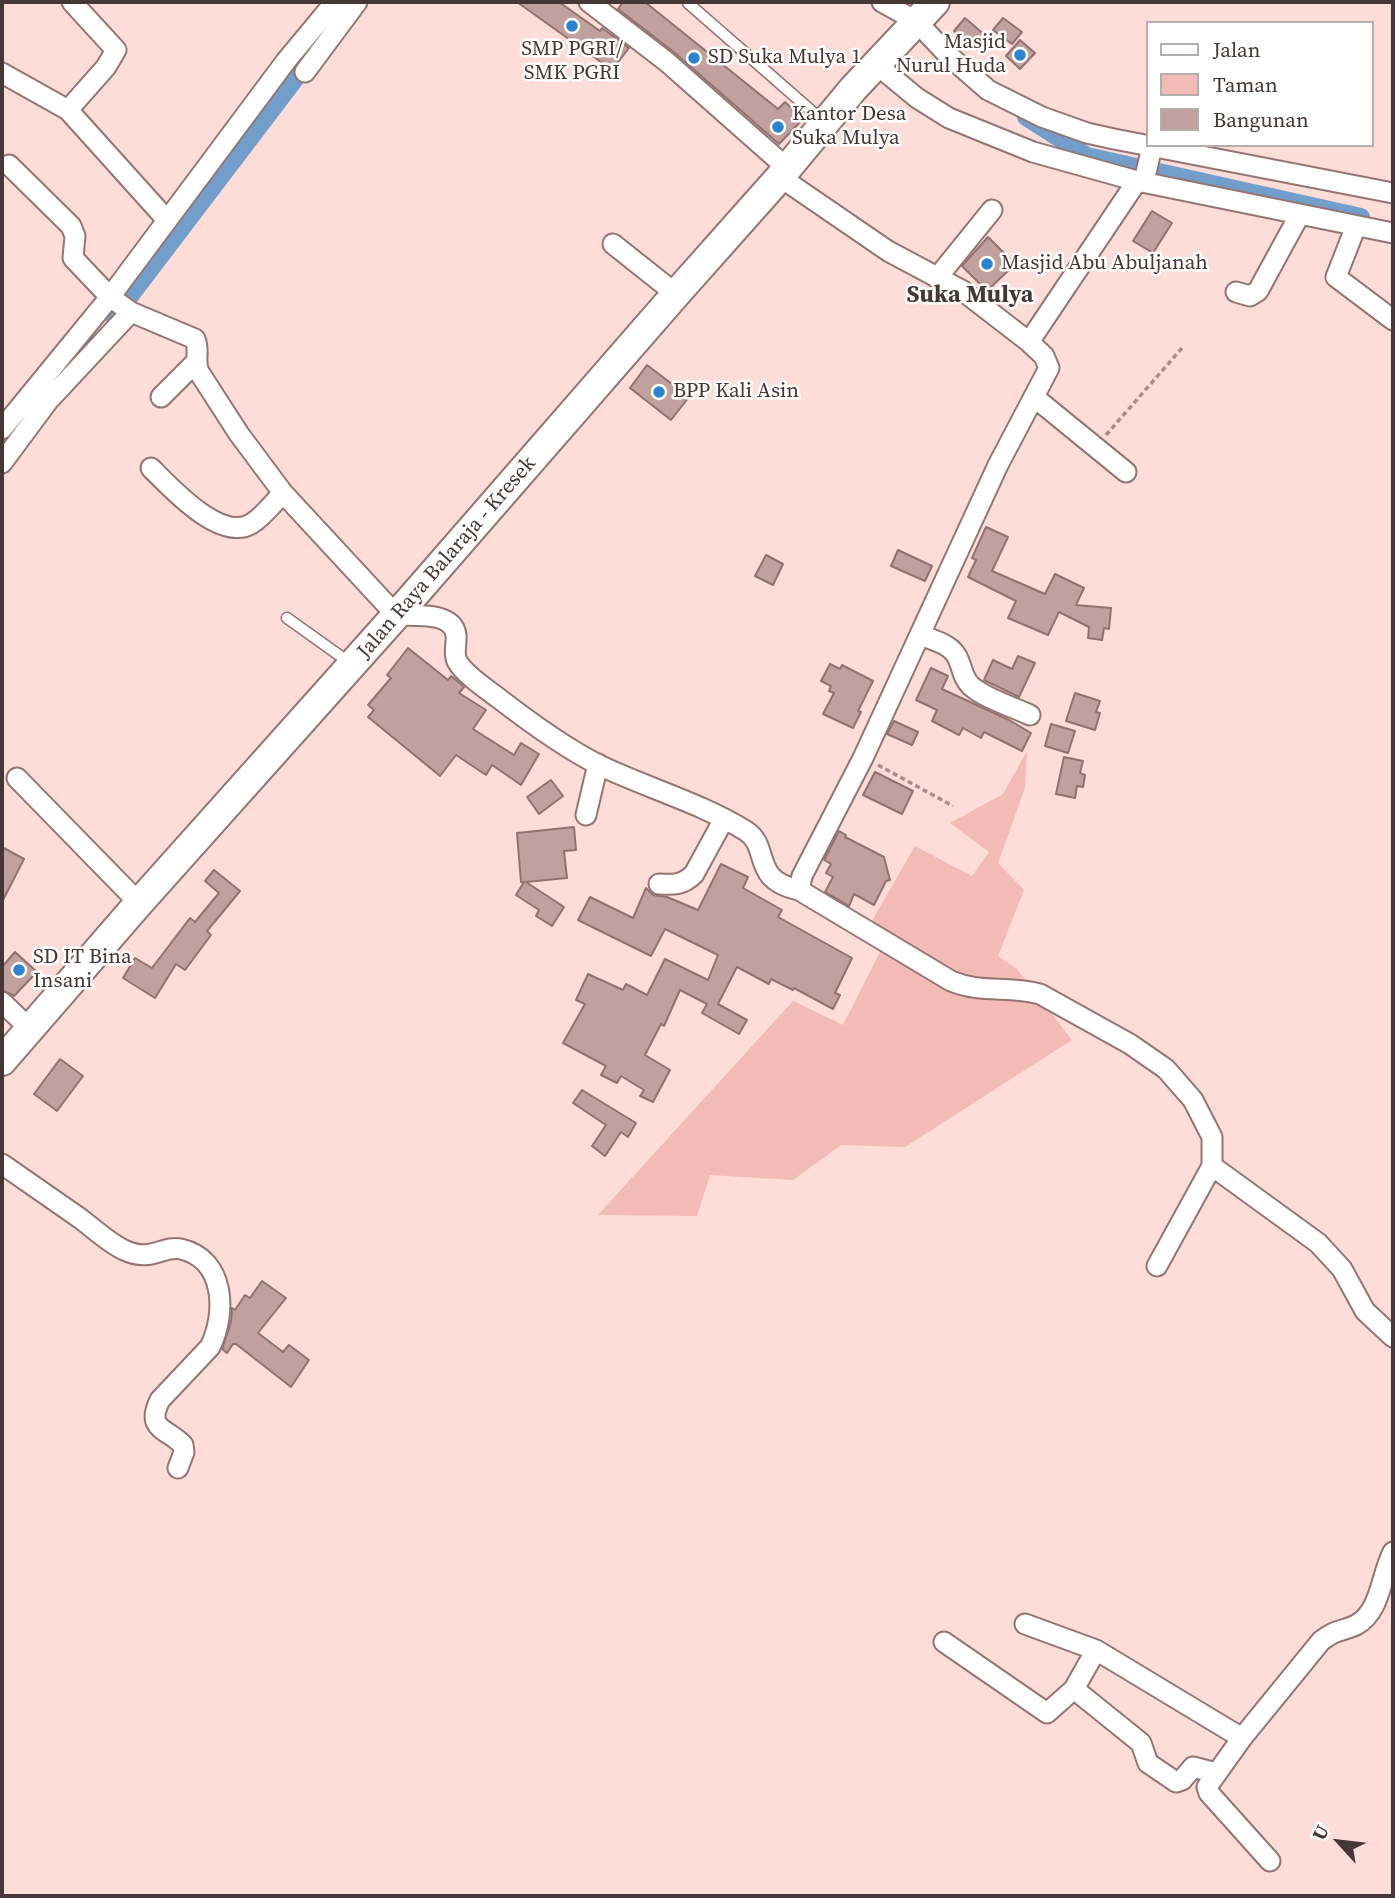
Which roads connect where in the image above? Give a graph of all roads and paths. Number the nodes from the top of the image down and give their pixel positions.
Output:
1 (72, 2) edge
2 (335, 2) edge
3 (357, 2) edge
4 (589, 2) edge
5 (882, 2) edge
6 (688, 3) edge
7 (920, 17) edge
8 (882, 58) junction
9 (305, 72) dead end
10 (2, 73) edge
11 (68, 110) junction
12 (826, 123) junction
13 (9, 165) dead end
14 (1146, 168) edge
15 (784, 172) junction
16 (1393, 193) edge
17 (992, 210) dead end
18 (1300, 214) junction
19 (167, 220) junction
20 (1356, 226) junction
21 (1393, 233) edge
22 (613, 244) dead end
23 (937, 278) junction
24 (1236, 292) dead end
25 (676, 294) junction
26 (120, 304) junction
27 (1393, 320) edge
28 (1029, 342) junction
29 (1182, 348) dead end
30 (196, 362) junction
31 (161, 397) dead end
32 (1034, 397) junction
33 (2, 429) edge
34 (1096, 447) junction
35 (2, 463) edge
36 (151, 468) dead end
37 (1126, 472) dead end
38 (283, 493) junction
39 (396, 615) junction
40 (287, 618) dead end
41 (920, 635) junction
42 (353, 665) junction
43 (1030, 715) dead end
44 (863, 758) junction
45 (597, 764) junction
46 (16, 778) dead end
47 (953, 806) dead end
48 (586, 815) dead end
49 (724, 819) junction
50 (659, 884) dead end
51 (799, 890) junction
52 (139, 903) junction
53 (2, 1002) edge
54 (30, 1029) junction
55 (2, 1061) edge
56 (2, 1164) edge
57 (1212, 1166) junction
58 (1157, 1266) dead end
59 (1393, 1337) edge
60 (178, 1468) dead end
61 (1393, 1552) edge
62 (1025, 1623) dead end
63 (944, 1642) dead end
64 (1096, 1650) junction
65 (1074, 1689) junction
66 (1242, 1738) junction
67 (1216, 1773) junction
68 (1270, 1861) dead end

1 - 11 street
2 - 19 street
3 - 9 street
4 - 15 street
5 - 7 street
6 - 12 lane
7 - 8 street, Jalan Raya Balaraja - Kresek
7 - 14 street
8 - 12 street, Jalan Raya Balaraja - Kresek
8 - 14 street
10 - 11 street
11 - 19 street
12 - 15 street, Jalan Raya Balaraja - Kresek
13 - 26 street
14 - 16 street
14 - 18 street
14 - 28 street
15 - 23 street
15 - 25 street, Jalan Raya Balaraja - Kresek
17 - 23 street
18 - 20 street
18 - 24 street
19 - 26 street
20 - 21 street
20 - 27 street
22 - 25 street
23 - 28 street
25 - 39 street, Jalan Raya Balaraja - Kresek
26 - 30 street
26 - 33 street
26 - 35 street
28 - 32 street
29 - 34 path
30 - 31 street
30 - 38 street
32 - 34 street
32 - 41 street
34 - 37 street
36 - 38 street
38 - 39 street
39 - 42 street, Jalan Raya Balaraja - Kresek
39 - 45 street
40 - 42 lane
41 - 43 street
41 - 44 street
42 - 52 street, Jalan Raya Balaraja - Kresek
44 - 47 path
44 - 51 street
45 - 48 street
45 - 49 street
46 - 52 street
49 - 50 street
49 - 51 street
51 - 57 street
52 - 54 street, Jalan Raya Balaraja - Kresek
53 - 54 street
54 - 55 street, Jalan Raya Balaraja - Kresek
56 - 60 street
57 - 58 street
57 - 59 street
61 - 66 street
62 - 64 street
63 - 65 street
64 - 65 street
64 - 66 street
65 - 67 street
66 - 67 street
67 - 68 street

